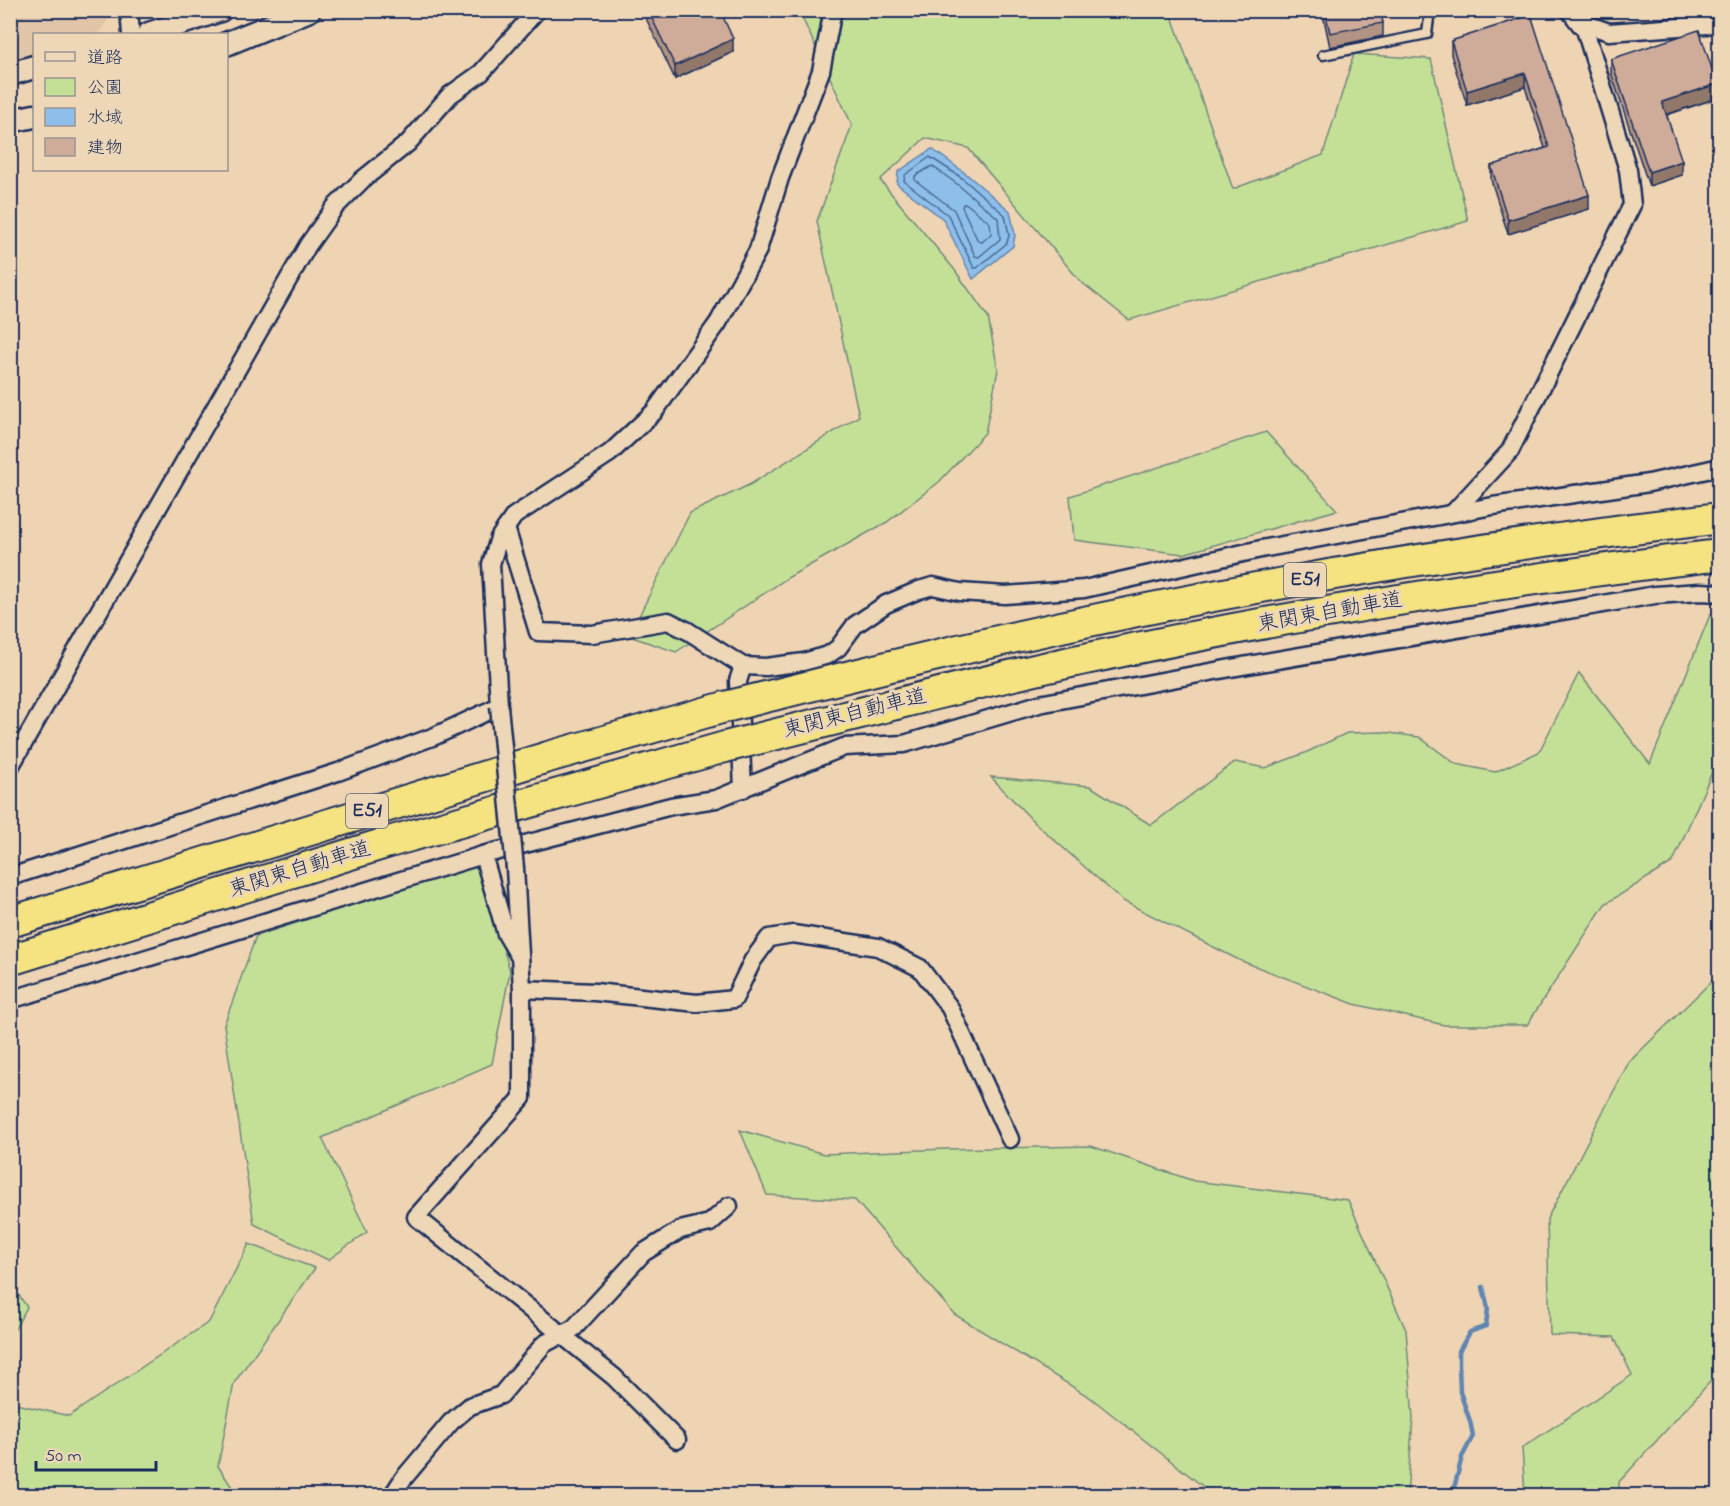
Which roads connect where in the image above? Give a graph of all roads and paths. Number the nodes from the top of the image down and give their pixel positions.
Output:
1 (129, 10) edge
2 (220, 10) edge
3 (309, 10) edge
4 (537, 10) edge
5 (832, 10) edge
6 (1430, 10) edge
7 (1578, 17) edge
8 (1719, 20) edge
9 (131, 33) edge
10 (152, 33) edge
11 (228, 43) edge
12 (1323, 55) dead end
13 (33, 67) edge
14 (10, 74) edge
15 (33, 116) edge
16 (10, 121) edge
17 (1719, 467) edge
18 (1453, 513) junction
19 (1719, 518) edge
20 (506, 528) junction
21 (1719, 555) edge
22 (1719, 593) edge
23 (744, 666) junction
24 (499, 706) junction
25 (10, 767) edge
26 (743, 789) junction
27 (483, 855) junction
28 (10, 877) edge
29 (10, 922) edge
30 (520, 956) junction
31 (10, 960) edge
32 (522, 989) junction
33 (10, 1000) edge
34 (1010, 1138) dead end
35 (729, 1206) dead end
36 (561, 1336) junction
37 (677, 1440) dead end
38 (392, 1496) edge

1 - 9 street
2 - 10 street
3 - 11 street
4 - 25 street
5 - 20 street
6 - 12 lane
7 - 8 street
7 - 18 street
13 - 14 street
15 - 16 street
17 - 18 street
18 - 23 street
19 - 29 highway, 東関東自動車道 / E51, bridge
20 - 23 street
20 - 24 street
21 - 31 highway, 東関東自動車道 / E51, bridge
22 - 26 street
23 - 26 street
24 - 28 street
24 - 30 street, bridge
26 - 27 street
27 - 30 street
27 - 33 street
30 - 32 street
32 - 34 street
32 - 36 street
35 - 36 street
36 - 37 street
36 - 38 street

